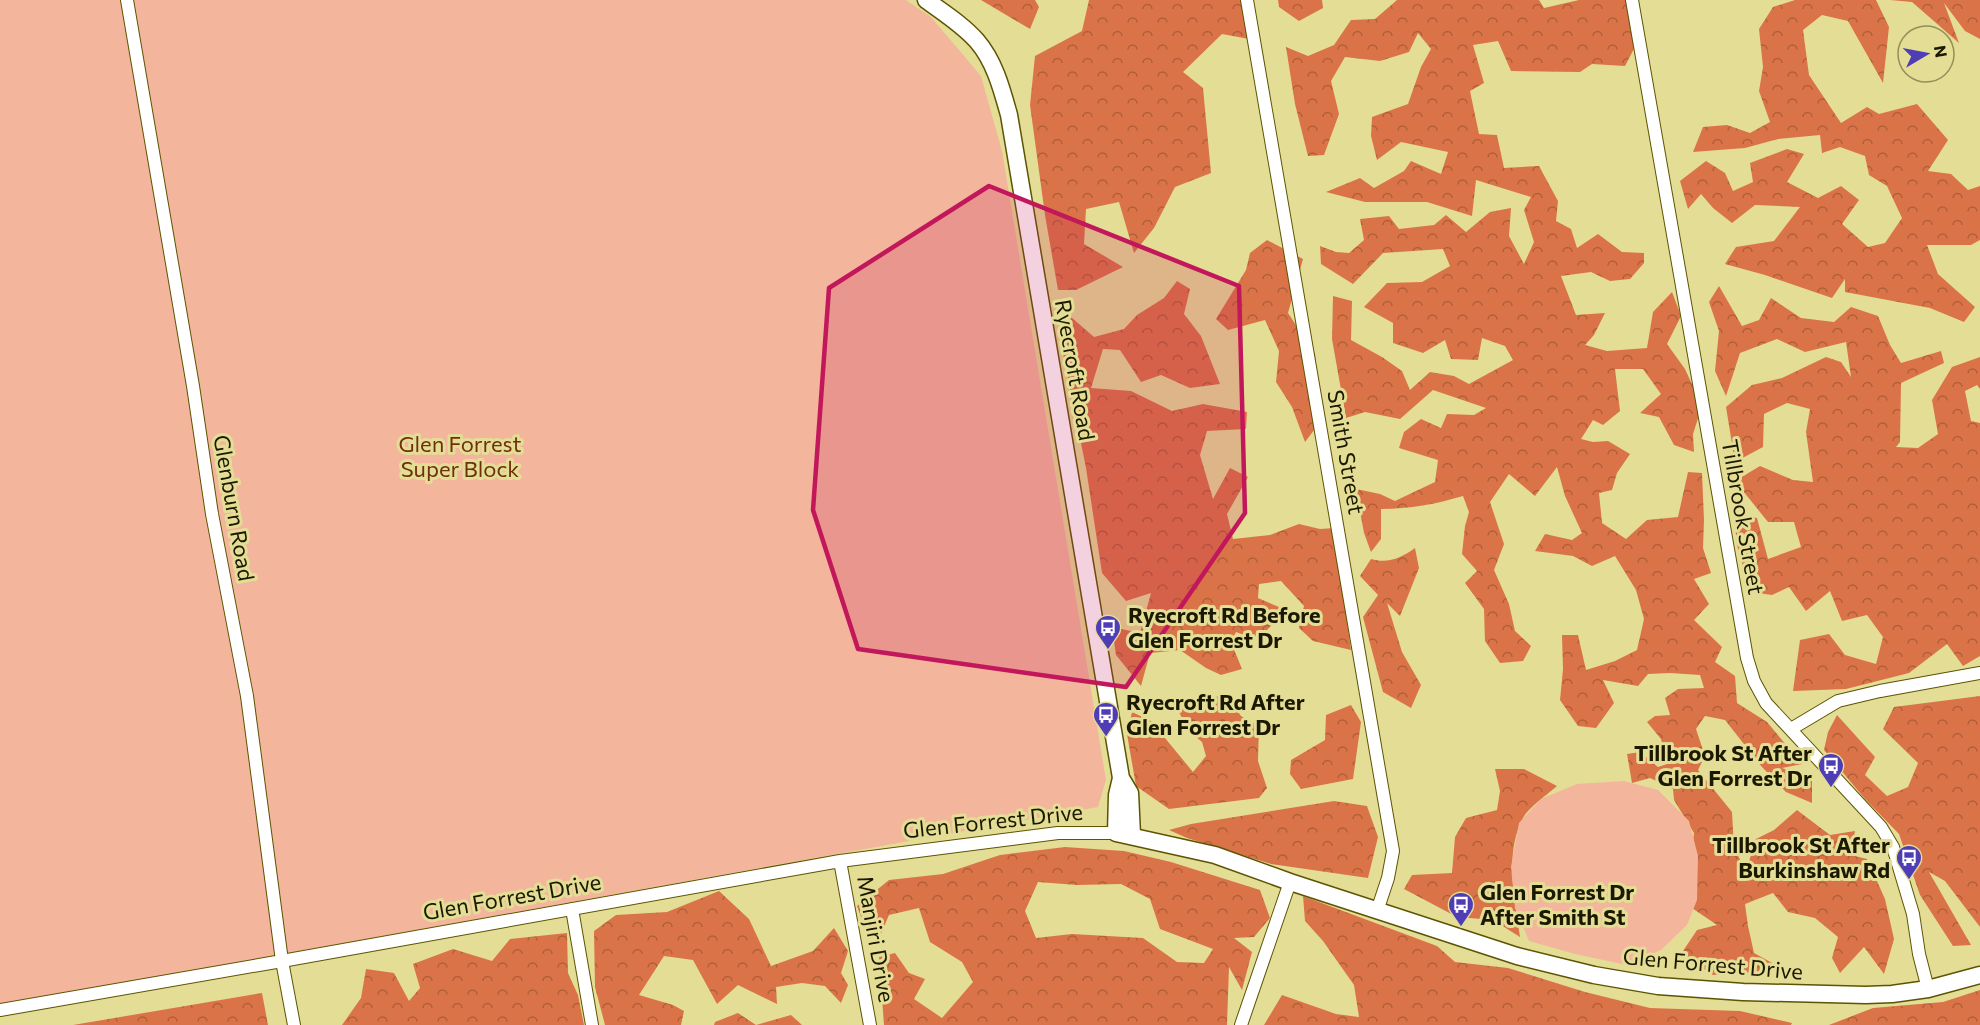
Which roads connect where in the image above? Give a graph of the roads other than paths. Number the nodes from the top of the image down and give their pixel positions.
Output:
1 (127, 0) edge
2 (926, 0) edge
3 (1247, 0) edge
4 (1632, 0) edge
5 (1980, 673) edge
6 (1791, 729) junction
7 (1124, 834) junction
8 (840, 861) junction
9 (1290, 882) junction
10 (572, 909) junction
11 (1377, 911) junction
12 (282, 961) junction
13 (1980, 975) edge
14 (1928, 989) junction
15 (0, 1010) edge
16 (294, 1025) edge
17 (592, 1025) edge
18 (870, 1025) edge
19 (1241, 1025) edge

1 - 12 street, Glenburn Road
2 - 7 street, Ryecroft Road
3 - 11 street, Smith Street
4 - 6 street, Tillbrook Street
5 - 6 street
6 - 14 street, Tillbrook Street
7 - 8 street, Glen Forrest Drive
7 - 9 street, Glen Forrest Drive
8 - 10 street, Glen Forrest Drive
8 - 18 street, Manjiri Drive
9 - 11 street, Glen Forrest Drive
9 - 19 street
10 - 12 street, Glen Forrest Drive
10 - 17 street
11 - 14 street, Glen Forrest Drive
12 - 15 street, Glen Forrest Drive
12 - 16 street, Glenburn Road
13 - 14 street, Glen Forrest Drive

